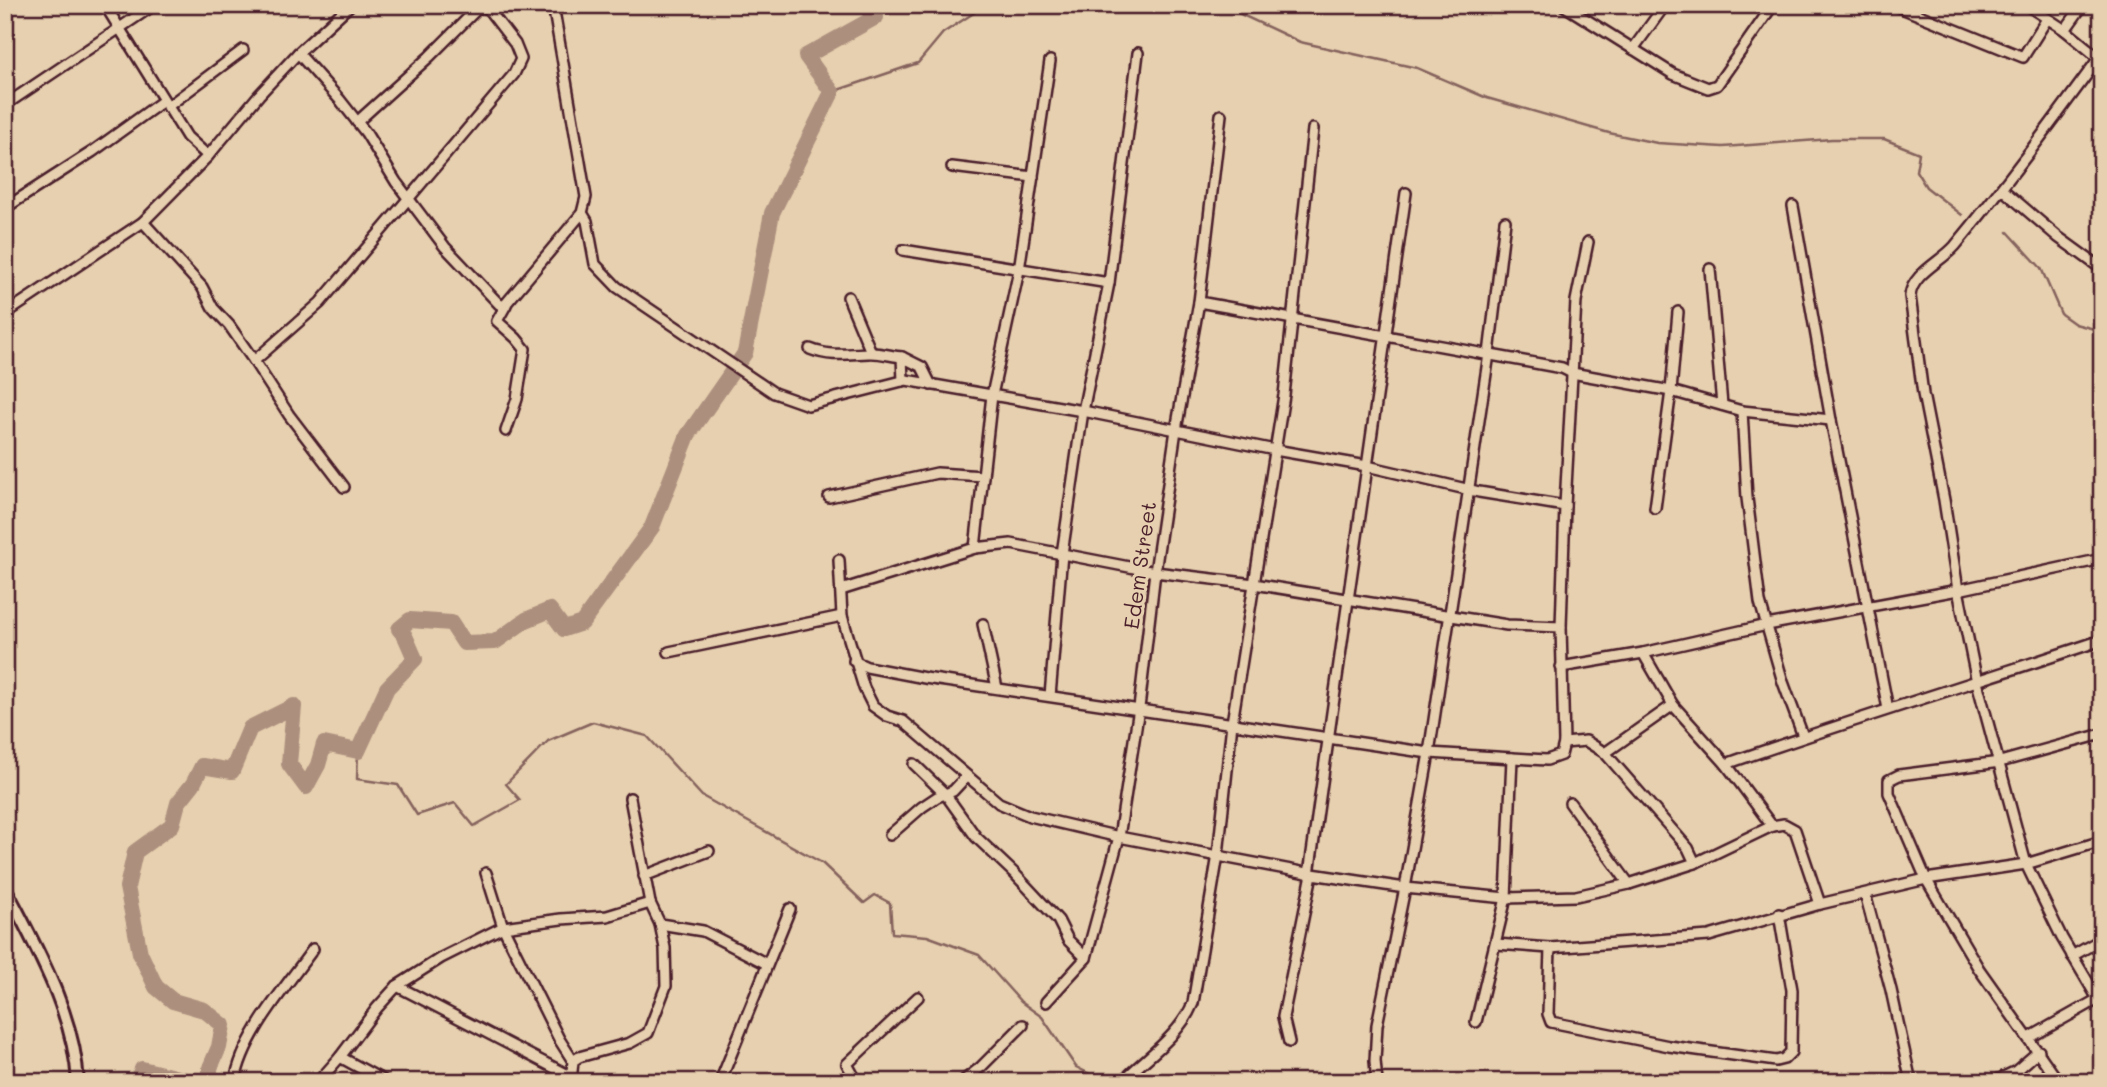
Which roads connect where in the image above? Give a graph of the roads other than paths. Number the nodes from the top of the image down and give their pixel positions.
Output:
1 (105, 5) edge
2 (154, 5) edge
3 (350, 5) edge
4 (483, 5) edge
5 (553, 5) edge
6 (1563, 5) edge
7 (1665, 5) edge
8 (1773, 5) edge
9 (1894, 5) edge
10 (2027, 5) edge
11 (2083, 5) edge
12 (2047, 19) junction
13 (119, 28) junction
14 (2065, 30) junction
15 (1633, 49) junction
16 (243, 50) dead end
17 (298, 53) junction
18 (1138, 53) dead end
19 (2100, 59) edge
20 (1050, 61) dead end
21 (165, 104) junction
22 (5, 105) edge
23 (1221, 115) dead end
24 (357, 122) junction
25 (1313, 129) dead end
26 (208, 156) junction
27 (952, 167) dead end
28 (1032, 177) junction
29 (2002, 189) junction
30 (1406, 193) dead end
31 (408, 198) junction
32 (1793, 206) dead end
33 (5, 208) edge
34 (582, 213) junction
35 (1505, 221) dead end
36 (142, 222) junction
37 (1588, 242) dead end
38 (903, 250) dead end
39 (1710, 269) dead end
40 (2102, 269) edge
41 (1019, 270) junction
42 (1109, 283) junction
43 (848, 297) dead end
44 (1199, 302) junction
45 (506, 305) junction
46 (1678, 312) dead end
47 (6, 313) edge
48 (1292, 320) junction
49 (1384, 335) junction
50 (810, 349) dead end
51 (871, 352) junction
52 (1489, 354) junction
53 (902, 357) junction
54 (254, 361) junction
55 (1572, 373) junction
56 (903, 381) junction
57 (931, 385) junction
58 (1671, 391) junction
59 (992, 395) junction
60 (1722, 405) junction
61 (1083, 411) junction
62 (1742, 411) junction
63 (1831, 420) junction
64 (1176, 430) junction
65 (506, 431) dead end
66 (1275, 450) junction
67 (1367, 466) junction
68 (983, 476) junction
69 (344, 487) dead end
70 (1468, 490) junction
71 (829, 497) dead end
72 (1565, 506) junction
73 (1655, 508) dead end
74 (975, 548) junction
75 (1062, 554) junction
76 (2102, 559) edge
77 (839, 560) dead end
78 (1155, 572) junction
79 (1254, 584) junction
80 (841, 590) junction
81 (1958, 590) junction
82 (1348, 599) junction
83 (1867, 606) junction
84 (1449, 615) junction
85 (842, 616) junction
86 (983, 624) dead end
87 (1767, 625) junction
88 (1561, 627) junction
89 (2102, 640) edge
90 (669, 652) dead end
91 (1643, 653) junction
92 (854, 661) junction
93 (1561, 667) junction
94 (1977, 682) junction
95 (997, 688) junction
96 (1050, 696) junction
97 (1673, 705) junction
98 (1139, 708) junction
99 (1888, 709) junction
100 (1232, 723) junction
101 (2102, 734) edge
102 (1803, 736) junction
103 (1329, 738) junction
104 (1564, 743) junction
105 (1429, 753) junction
106 (1605, 753) junction
107 (1512, 758) junction
108 (2000, 762) junction
109 (914, 764) dead end
110 (1726, 764) junction
111 (966, 777) junction
112 (946, 795) junction
113 (630, 798) dead end
114 (1570, 803) dead end
115 (1772, 827) junction
116 (890, 835) dead end
117 (1119, 838) junction
118 (2102, 841) edge
119 (709, 851) dead end
120 (1218, 855) junction
121 (1695, 863) junction
122 (2026, 864) junction
123 (486, 873) dead end
124 (1310, 874) junction
125 (644, 876) junction
126 (1926, 880) junction
127 (1629, 884) junction
128 (5, 887) edge
129 (1405, 888) junction
130 (1865, 894) junction
131 (1506, 898) junction
132 (650, 903) junction
133 (1819, 904) junction
134 (790, 909) dead end
135 (1779, 914) junction
136 (660, 924) junction
137 (503, 927) junction
138 (2102, 939) edge
139 (1496, 944) junction
140 (1550, 948) junction
141 (313, 949) dead end
142 (2072, 956) junction
143 (1086, 958) junction
144 (767, 964) junction
145 (397, 986) junction
146 (918, 998) dead end
147 (2100, 998) edge
148 (1046, 1002) dead end
149 (1476, 1022) dead end
150 (1023, 1025) dead end
151 (2029, 1038) junction
152 (1289, 1042) dead end
153 (2039, 1051) junction
154 (340, 1057) junction
155 (573, 1061) junction
156 (1128, 1076) dead end
157 (572, 1080) edge
158 (78, 1082) edge
159 (235, 1082) edge
160 (318, 1082) edge
161 (386, 1082) edge
162 (720, 1082) edge
163 (857, 1082) edge
164 (962, 1082) edge
165 (1377, 1082) edge
166 (1911, 1082) edge
167 (1993, 1082) edge
168 (2059, 1082) edge

1 - 13 street
2 - 13 street
3 - 17 street
4 - 24 street
4 - 31 street
5 - 34 street
6 - 15 street
7 - 15 street
8 - 15 street
9 - 12 street
10 - 12 street
11 - 14 street
12 - 14 street
13 - 21 street
13 - 22 street
14 - 19 street
16 - 21 street
17 - 24 street
17 - 26 street
18 - 42 street
19 - 29 street
20 - 28 street
21 - 26 street
21 - 33 street
23 - 44 street, Edem Street
24 - 31 street
25 - 48 street
26 - 36 street
27 - 28 street
28 - 41 street
29 - 40 street
29 - 81 street
30 - 49 street
31 - 45 street
31 - 54 street
32 - 63 street
34 - 45 street
34 - 56 street
35 - 52 street
36 - 47 street
36 - 54 street
37 - 55 street
38 - 41 street
39 - 60 street
41 - 42 street
41 - 59 street
42 - 61 street
43 - 51 street
44 - 48 street
44 - 64 street, Edem Street
45 - 65 street
46 - 58 street
48 - 49 street
48 - 66 street
49 - 52 street
49 - 67 street
50 - 51 street
51 - 53 street
52 - 55 street
52 - 70 street
53 - 56 street
53 - 57 street
54 - 69 street
55 - 58 street
55 - 72 street
56 - 57 street
57 - 59 street
58 - 60 street
58 - 73 street
59 - 61 street
59 - 68 street
60 - 62 street
61 - 64 street
61 - 75 street
62 - 63 street
62 - 87 street
63 - 83 street
64 - 66 street
64 - 78 street, Edem Street
66 - 67 street
66 - 79 street
67 - 70 street
67 - 82 street
68 - 71 street
68 - 74 street
70 - 72 street
70 - 84 street
72 - 88 street
74 - 75 street
74 - 80 street
75 - 78 street
75 - 96 street
76 - 81 street
77 - 80 street
78 - 79 street
78 - 98 street, Edem Street
79 - 82 street
79 - 100 street
80 - 85 street
81 - 83 street
81 - 94 street
82 - 84 street
82 - 103 street
83 - 87 street
83 - 99 street
84 - 88 street
84 - 105 street
85 - 90 street
85 - 92 street
86 - 95 street
87 - 91 street
87 - 102 street
88 - 93 street
89 - 94 street
91 - 93 street
91 - 97 street
92 - 95 street
92 - 111 street
93 - 104 street
94 - 99 street
94 - 108 street
95 - 96 street
96 - 98 street
97 - 106 street
97 - 110 street
98 - 100 street
98 - 117 street, Edem Street
99 - 102 street
100 - 103 street
100 - 120 street
101 - 108 street
102 - 110 street
103 - 105 street
103 - 124 street
104 - 106 street
104 - 107 street
105 - 107 street
105 - 129 street
106 - 121 street
107 - 131 street
108 - 122 street
108 - 126 street
109 - 112 street
110 - 115 street
111 - 112 street
111 - 117 street
112 - 116 street
112 - 143 street
113 - 125 street
114 - 127 street
115 - 121 street
115 - 133 street
117 - 120 street
117 - 143 street, Edem Street
118 - 122 street
119 - 125 street
120 - 124 street
120 - 156 street
121 - 127 street
122 - 126 street
122 - 142 street
123 - 137 street
124 - 129 street
124 - 152 street
125 - 132 street
126 - 130 street
126 - 151 street
127 - 131 street
128 - 158 street
129 - 131 street
129 - 165 street
130 - 133 street
130 - 166 street
131 - 139 street
132 - 136 street
132 - 137 street
133 - 135 street
134 - 144 street
135 - 140 street
135 - 140 street
136 - 144 street
136 - 155 street
137 - 145 street
137 - 155 street
138 - 142 street
139 - 140 street
139 - 149 street
141 - 159 street
142 - 147 street
143 - 148 street, Edem Street
144 - 162 street
145 - 154 street
145 - 157 street
146 - 163 street
147 - 151 street
150 - 164 street
151 - 153 street
153 - 167 street
153 - 168 street
154 - 160 street
154 - 161 street
155 - 157 street

